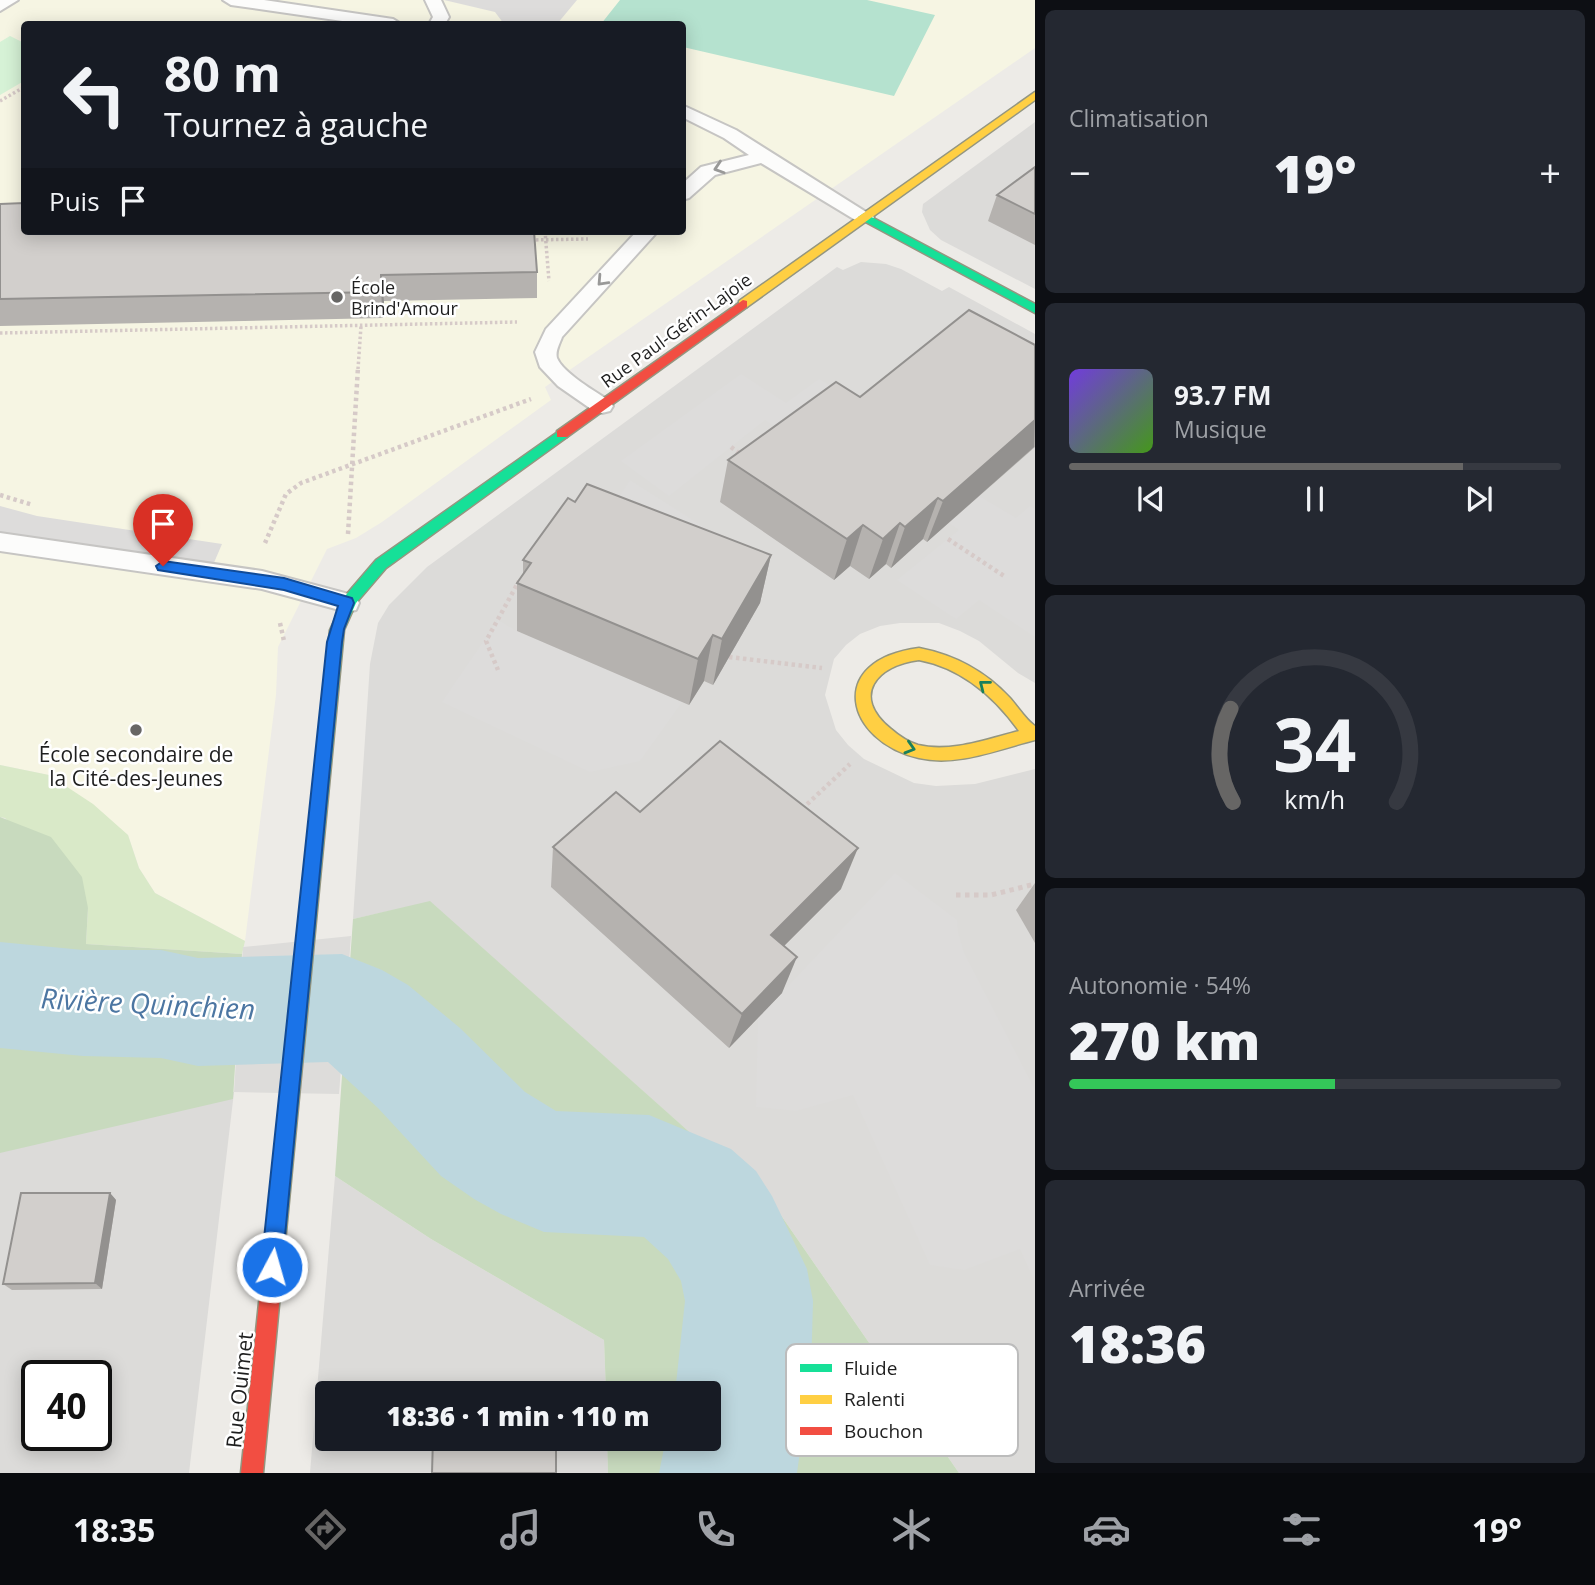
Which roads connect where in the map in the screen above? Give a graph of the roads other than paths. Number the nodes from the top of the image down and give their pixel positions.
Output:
1 (10, 0) edge
2 (231, 0) edge
3 (433, 0) edge
4 (0, 6) edge
5 (373, 21) edge
6 (439, 21) edge
7 (1035, 95) edge
8 (686, 112) edge
9 (764, 157) junction
10 (686, 190) edge
11 (864, 217) junction
12 (644, 235) edge
13 (1035, 309) edge
14 (602, 406) junction
15 (0, 542) edge
16 (347, 603) junction
17 (1032, 733) edge
18 (252, 1473) edge

1 - 4 lane
2 - 5 lane
3 - 6 lane
7 - 11 street, Rue Paul-Gérin-Lajoie
8 - 9 lane
9 -> 10 lane
9 - 11 lane
11 - 13 street
11 - 14 street, Rue Paul-Gérin-Lajoie
12 -> 14 lane
14 - 16 street, Rue Paul-Gérin-Lajoie
15 - 16 lane
16 - 18 street, Rue Ouimet
17 -> 17 street

